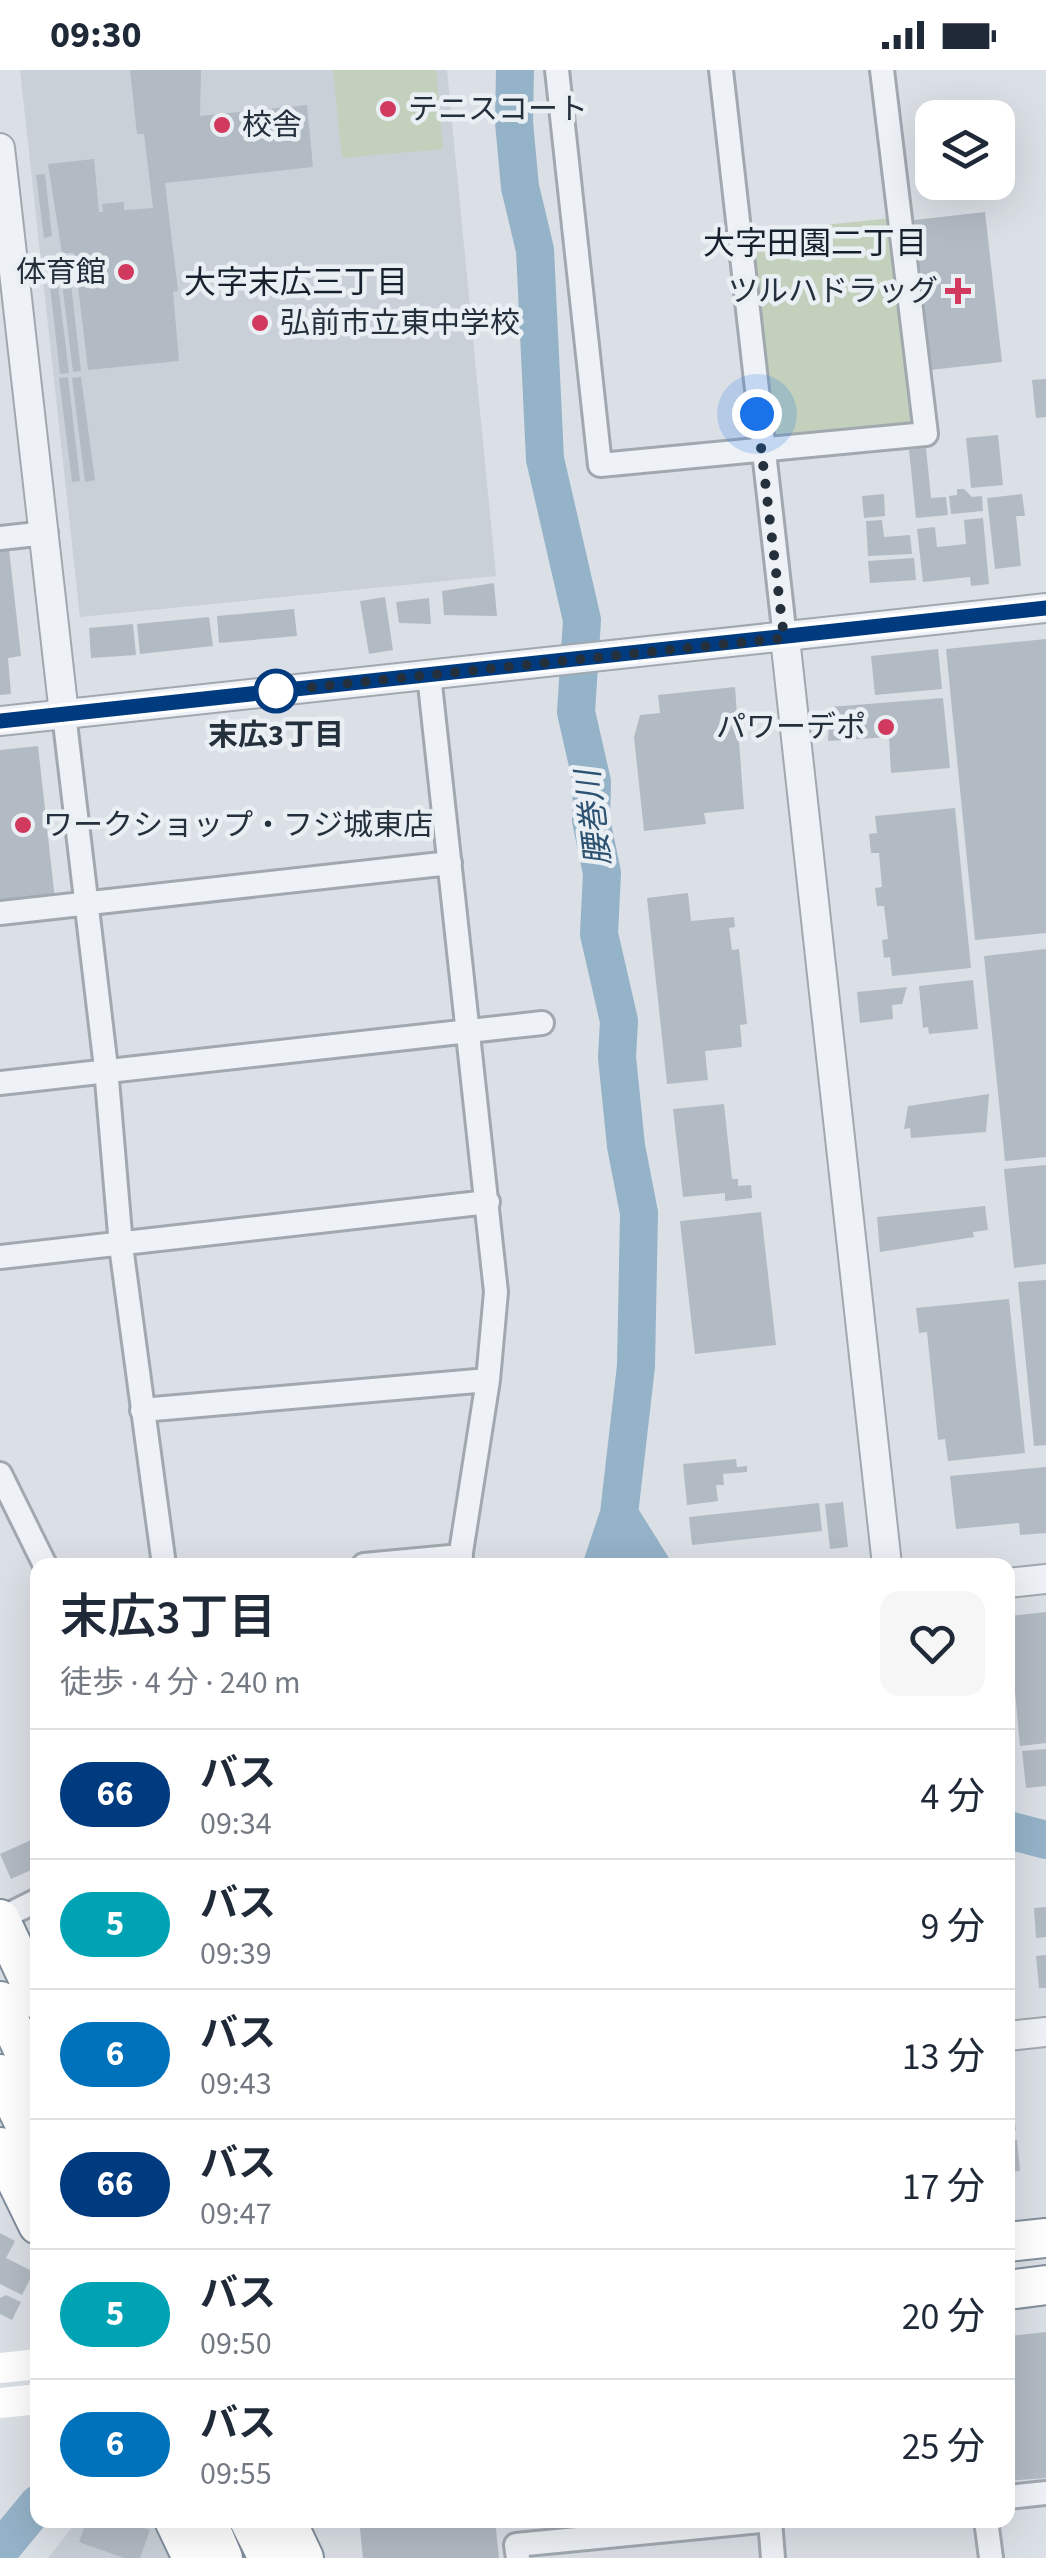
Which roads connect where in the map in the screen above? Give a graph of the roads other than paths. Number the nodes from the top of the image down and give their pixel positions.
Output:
1 (557, 70) edge
2 (721, 70) edge
3 (882, 70) edge
4 (0, 148) edge
5 (760, 451) junction
6 (46, 533) junction
7 (0, 538) edge
8 (1046, 608) edge
9 (784, 638) junction
10 (429, 675) junction
11 (64, 714) junction
12 (0, 721) edge
13 (450, 862) junction
14 (86, 905) junction
15 (0, 913) edge
16 (542, 1023) dead end
17 (466, 1029) junction
18 (106, 1068) junction
19 (0, 1082) edge
20 (488, 1202) junction
21 (121, 1246) junction
22 (0, 1257) edge
23 (488, 1380) junction
24 (142, 1410) junction
25 (0, 1474) edge
26 (42, 1558) edge
27 (163, 1558) edge
28 (460, 1558) edge
29 (886, 1558) edge
30 (1046, 1579) edge
31 (1015, 1582) edge
32 (30, 1904) edge
33 (0, 1919) edge
34 (30, 1983) edge
35 (0, 2002) edge
36 (1046, 2032) edge
37 (1015, 2035) edge
38 (20, 2080) edge
39 (30, 2120) edge
40 (0, 2147) edge
41 (30, 2208) edge
42 (1046, 2238) edge
43 (1015, 2241) edge
44 (1046, 2285) edge
45 (1015, 2289) edge
46 (30, 2365) edge
47 (0, 2368) edge
48 (30, 2399) edge
49 (0, 2402) edge
50 (1046, 2493) edge
51 (1015, 2497) edge
52 (178, 2528) edge
53 (210, 2528) edge
54 (253, 2528) edge
55 (290, 2528) edge
56 (689, 2528) edge
57 (772, 2528) edge
58 (987, 2528) edge
59 (192, 2558) edge
60 (223, 2558) edge
61 (268, 2558) edge
62 (304, 2558) edge
63 (518, 2558) edge
64 (774, 2558) edge
65 (990, 2558) edge

1 - 5 street
2 - 5 street
3 - 5 street
4 - 6 street
5 - 9 street
6 - 7 street
6 - 11 street
8 - 9 street
9 - 10 street
9 - 29 street
10 - 11 street
10 - 13 street
11 - 12 street
11 - 14 street
13 - 14 street
13 - 17 street
14 - 15 street
14 - 18 street
16 - 17 street
17 - 18 street
17 - 20 street
18 - 19 street
18 - 21 street
20 - 21 street
20 - 23 street
21 - 22 street
21 - 24 street
23 - 24 street
23 - 28 street
24 - 27 street
25 - 26 street
30 - 31 street
32 - 33 street
33 - 34 highway
35 - 38 highway
36 - 37 street
38 - 39 highway
40 - 41 highway
42 - 43 highway
44 - 45 highway
46 - 47 main road
48 - 49 main road
50 - 51 street
52 - 59 highway
53 - 60 highway
54 - 61 highway
55 - 62 highway
56 - 63 street
57 - 64 street
58 - 65 street

